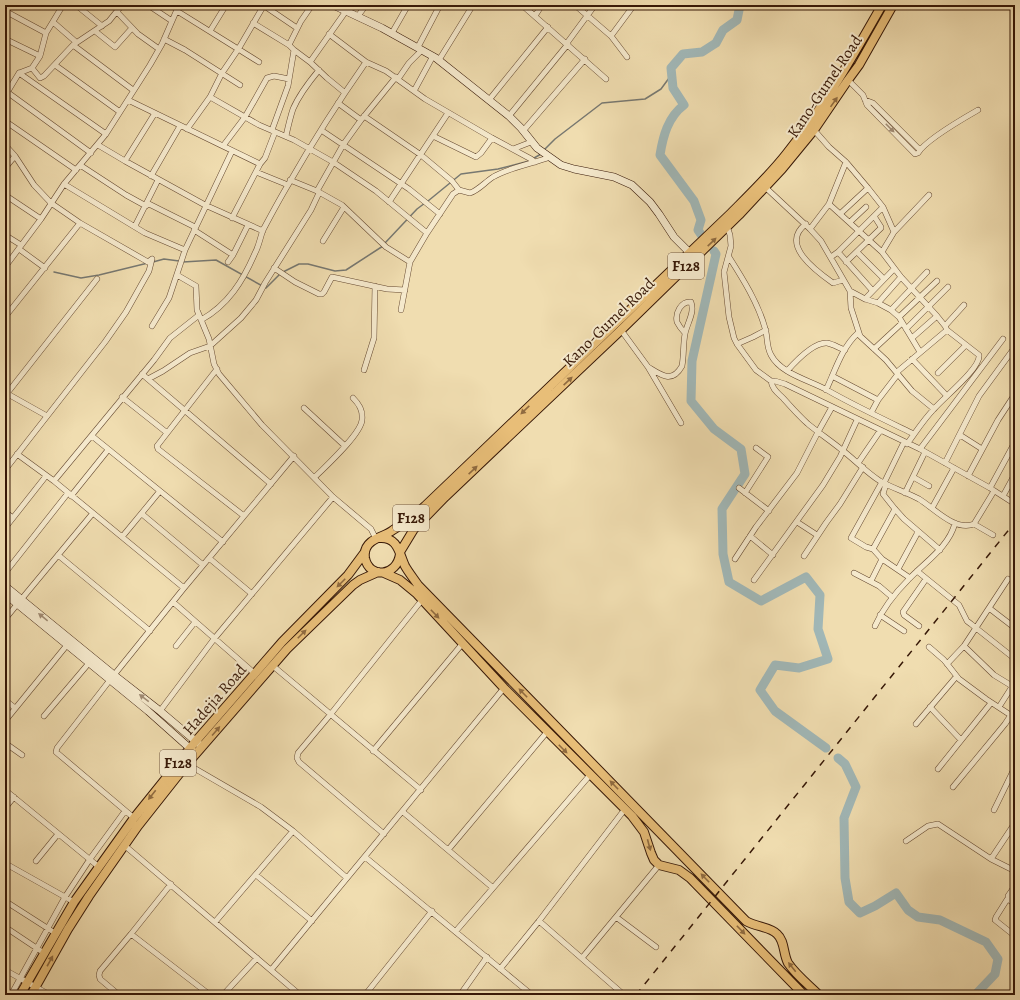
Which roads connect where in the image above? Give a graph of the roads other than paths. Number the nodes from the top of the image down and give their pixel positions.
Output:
1 (63, 5) edge
2 (76, 5) edge
3 (122, 5) edge
4 (148, 5) edge
5 (179, 5) edge
6 (263, 5) edge
7 (312, 5) edge
8 (334, 5) edge
9 (366, 5) edge
10 (408, 5) edge
11 (440, 5) edge
12 (473, 5) edge
13 (522, 5) edge
14 (542, 5) edge
15 (575, 5) edge
16 (595, 5) edge
17 (634, 5) edge
18 (882, 5) edge
19 (893, 5) edge
20 (224, 6) edge
21 (5, 11) edge
22 (177, 11) junction
23 (346, 11) junction
24 (117, 12) junction
25 (588, 15) junction
26 (358, 16) junction
27 (535, 16) junction
28 (172, 21) junction
29 (52, 22) junction
30 (253, 23) junction
31 (102, 26) junction
32 (548, 27) junction
33 (132, 28) junction
34 (297, 28) junction
35 (95, 31) junction
36 (210, 31) junction
37 (46, 33) junction
38 (392, 33) junction
39 (329, 34) junction
40 (611, 36) junction
41 (5, 39) edge
42 (164, 39) junction
43 (74, 43) junction
44 (567, 44) junction
45 (289, 45) junction
46 (238, 48) junction
47 (159, 49) junction
48 (420, 49) junction
49 (294, 50) junction
50 (40, 56) junction
51 (627, 57) dead end
52 (436, 58) junction
53 (585, 59) junction
54 (259, 62) dead end
55 (310, 62) junction
56 (366, 62) junction
57 (55, 65) junction
58 (32, 68) junction
59 (319, 70) junction
60 (19, 73) junction
61 (222, 73) junction
62 (397, 78) junction
63 (289, 79) junction
64 (606, 79) dead end
65 (848, 80) junction
66 (240, 85) dead end
67 (133, 90) junction
68 (7, 91) edge
69 (414, 91) junction
70 (344, 92) junction
71 (210, 97) junction
72 (128, 100) junction
73 (489, 100) junction
74 (338, 103) junction
75 (978, 110) dead end
76 (120, 112) junction
77 (155, 113) junction
78 (448, 113) junction
79 (509, 116) junction
80 (244, 117) junction
81 (362, 118) junction
82 (5, 121) edge
83 (180, 126) junction
84 (187, 129) junction
85 (321, 130) junction
86 (814, 130) junction
87 (274, 131) junction
88 (523, 131) junction
89 (106, 134) junction
90 (286, 136) junction
91 (433, 136) junction
92 (492, 138) junction
93 (801, 141) junction
94 (531, 142) junction
95 (98, 144) junction
96 (5, 145) edge
97 (344, 145) junction
98 (223, 146) junction
99 (309, 148) junction
100 (513, 149) junction
101 (232, 151) junction
102 (91, 153) junction
103 (545, 154) junction
104 (421, 155) junction
105 (15, 156) junction
106 (124, 161) junction
107 (533, 161) junction
108 (333, 162) junction
109 (846, 162) junction
110 (260, 164) junction
111 (80, 165) junction
112 (5, 168) edge
113 (76, 170) junction
114 (256, 172) junction
115 (151, 176) junction
116 (158, 180) junction
117 (289, 183) junction
118 (64, 184) junction
119 (402, 185) junction
120 (765, 187) junction
121 (868, 188) junction
122 (460, 190) junction
123 (318, 192) junction
124 (5, 195) edge
125 (929, 195) dead end
126 (389, 202) junction
127 (51, 203) junction
128 (829, 204) junction
129 (146, 205) junction
130 (205, 205) junction
131 (344, 207) junction
132 (866, 207) dead end
133 (883, 207) junction
134 (440, 214) junction
135 (840, 214) junction
136 (874, 216) junction
137 (232, 218) junction
138 (41, 219) junction
139 (850, 222) junction
140 (80, 223) junction
141 (806, 224) junction
142 (248, 225) junction
143 (136, 226) junction
144 (727, 226) junction
145 (810, 228) junction
146 (194, 229) junction
147 (263, 231) junction
148 (859, 231) junction
149 (894, 232) junction
150 (427, 233) junction
151 (5, 235) edge
152 (869, 240) junction
153 (323, 241) dead end
154 (20, 247) junction
155 (185, 250) junction
156 (689, 252) junction
157 (838, 252) junction
158 (857, 252) junction
159 (882, 252) junction
160 (233, 255) junction
161 (729, 257) junction
162 (831, 258) junction
163 (228, 262) dead end
164 (410, 262) junction
165 (846, 262) junction
166 (5, 267) edge
167 (44, 268) junction
168 (894, 269) junction
169 (278, 271) junction
170 (927, 272) dead end
171 (177, 275) junction
172 (901, 278) junction
173 (97, 279) dead end
174 (884, 279) junction
175 (843, 280) junction
176 (937, 280) dead end
177 (374, 286) junction
178 (948, 287) dead end
179 (911, 288) junction
180 (405, 290) junction
181 (872, 290) junction
182 (850, 291) junction
183 (920, 298) junction
184 (865, 299) junction
185 (878, 303) junction
186 (964, 305) dead end
187 (929, 307) junction
188 (401, 310) dead end
189 (892, 310) junction
190 (938, 316) junction
191 (5, 317) edge
192 (200, 317) junction
193 (899, 317) junction
194 (902, 323) junction
195 (152, 326) dead end
196 (946, 328) junction
197 (906, 329) junction
198 (621, 330) junction
199 (766, 330) junction
200 (685, 333) junction
201 (858, 333) junction
202 (912, 338) junction
203 (1003, 339) dead end
204 (737, 344) junction
205 (966, 345) junction
206 (210, 346) junction
207 (1015, 347) edge
208 (874, 349) junction
209 (845, 350) junction
210 (920, 352) junction
211 (912, 360) junction
212 (578, 365) junction
213 (648, 367) junction
214 (217, 369) junction
215 (364, 370) dead end
216 (787, 371) junction
217 (898, 373) junction
218 (938, 373) dead end
219 (142, 374) junction
220 (832, 376) junction
221 (148, 380) junction
222 (771, 381) junction
223 (826, 390) junction
224 (6, 394) edge
225 (1015, 394) edge
226 (947, 396) junction
227 (122, 397) junction
228 (353, 398) dead end
229 (878, 400) junction
230 (832, 407) junction
231 (304, 408) dead end
232 (934, 409) junction
233 (184, 410) junction
234 (871, 413) junction
235 (46, 416) junction
236 (857, 420) junction
237 (681, 423) dead end
238 (880, 430) junction
239 (166, 432) junction
240 (818, 432) junction
241 (914, 434) junction
242 (960, 435) junction
243 (92, 436) junction
244 (1015, 442) edge
245 (906, 443) junction
246 (345, 446) junction
247 (756, 448) dead end
248 (982, 449) junction
249 (108, 450) junction
250 (843, 450) junction
251 (922, 451) junction
252 (17, 454) junction
253 (294, 456) junction
254 (858, 463) junction
255 (945, 463) junction
256 (863, 467) junction
257 (954, 468) junction
258 (5, 470) edge
259 (1015, 474) edge
260 (46, 476) junction
261 (968, 476) junction
262 (315, 477) junction
263 (913, 477) junction
264 (54, 481) junction
265 (884, 483) junction
266 (271, 484) junction
267 (930, 486) dead end
268 (739, 488) dead end
269 (992, 489) junction
270 (160, 491) junction
271 (905, 492) junction
272 (745, 493) junction
273 (70, 494) junction
274 (1003, 496) junction
275 (333, 497) junction
276 (1015, 504) edge
277 (932, 508) junction
278 (895, 510) junction
279 (769, 511) junction
280 (5, 512) edge
281 (93, 513) junction
282 (142, 514) junction
283 (244, 516) junction
284 (13, 518) junction
285 (797, 522) junction
286 (955, 523) junction
287 (974, 524) junction
288 (5, 528) edge
289 (918, 532) junction
290 (817, 535) junction
291 (993, 535) dead end
292 (122, 536) junction
293 (750, 536) junction
294 (377, 539) junction
295 (223, 542) junction
296 (873, 550) junction
297 (940, 550) junction
298 (365, 552) junction
299 (400, 553) junction
300 (58, 555) junction
301 (773, 555) junction
302 (804, 556) dead end
303 (209, 558) junction
304 (735, 559) dead end
305 (882, 559) junction
306 (204, 565) junction
307 (898, 570) junction
308 (917, 571) junction
309 (5, 573) edge
310 (381, 573) junction
311 (854, 573) dead end
312 (910, 578) junction
313 (926, 579) junction
314 (1008, 579) dead end
315 (754, 580) dead end
316 (871, 581) junction
317 (5, 586) edge
318 (184, 588) junction
319 (5, 594) edge
320 (252, 594) junction
321 (892, 597) junction
322 (422, 600) junction
323 (19, 602) junction
324 (173, 602) junction
325 (989, 608) junction
326 (880, 615) junction
327 (5, 619) edge
328 (195, 622) junction
329 (875, 626) dead end
330 (919, 626) dead end
331 (976, 628) junction
332 (1015, 628) edge
333 (150, 631) junction
334 (904, 631) dead end
335 (214, 639) junction
336 (463, 643) junction
337 (67, 645) junction
338 (176, 646) dead end
339 (964, 646) junction
340 (930, 647) dead end
341 (1015, 659) edge
342 (89, 663) junction
343 (947, 664) junction
344 (273, 666) junction
345 (254, 674) junction
346 (956, 677) junction
347 (112, 678) junction
348 (1015, 679) edge
349 (1014, 684) edge
350 (504, 688) junction
351 (5, 700) edge
352 (991, 702) junction
353 (930, 707) junction
354 (999, 707) junction
355 (15, 708) junction
356 (1015, 709) edge
357 (160, 711) junction
358 (330, 715) junction
359 (44, 716) dead end
360 (1013, 717) edge
361 (5, 721) edge
362 (916, 724) dead end
363 (547, 732) junction
364 (961, 740) junction
365 (195, 742) junction
366 (5, 743) edge
367 (196, 750) junction
368 (373, 751) junction
369 (22, 755) dead end
370 (187, 764) junction
371 (1015, 767) edge
372 (938, 768) dead end
373 (590, 775) junction
374 (953, 786) dead end
375 (5, 790) edge
376 (420, 790) junction
377 (14, 797) junction
378 (5, 808) edge
379 (625, 809) junction
380 (994, 810) dead end
381 (125, 811) junction
382 (402, 812) junction
383 (134, 818) junction
384 (1015, 823) edge
385 (293, 831) junction
386 (58, 834) junction
387 (384, 834) junction
388 (906, 841) dead end
389 (124, 845) junction
390 (448, 850) junction
391 (365, 857) junction
392 (90, 859) junction
393 (991, 859) junction
394 (36, 861) dead end
395 (8, 865) dead end
396 (659, 865) junction
397 (99, 867) junction
398 (1015, 871) edge
399 (256, 875) junction
400 (347, 878) junction
401 (171, 884) junction
402 (1015, 886) edge
403 (492, 887) junction
404 (721, 894) junction
405 (65, 897) junction
406 (1008, 898) junction
407 (5, 900) edge
408 (74, 902) junction
409 (714, 902) junction
410 (1015, 904) edge
411 (432, 911) junction
412 (616, 918) junction
413 (312, 921) junction
414 (539, 921) junction
415 (215, 922) junction
416 (5, 927) edge
417 (52, 931) junction
418 (456, 931) junction
419 (131, 934) junction
420 (1015, 936) edge
421 (656, 947) dead end
422 (40, 951) junction
423 (487, 957) junction
424 (257, 958) junction
425 (582, 958) junction
426 (500, 968) junction
427 (5, 970) edge
428 (271, 970) junction
429 (24, 980) junction
430 (36, 986) junction
431 (1015, 989) edge
432 (296, 994) edge
433 (10, 995) edge
434 (20, 995) edge
435 (31, 995) edge
436 (50, 995) edge
437 (119, 995) edge
438 (210, 995) edge
439 (223, 995) edge
440 (365, 995) edge
441 (460, 995) edge
442 (532, 995) edge
443 (624, 995) edge
444 (804, 995) edge
445 (819, 995) edge
446 (1010, 995) edge

1 - 29 street
2 - 31 street
3 - 24 street
4 - 28 street
5 - 22 street
6 - 30 street
6 - 34 street
7 - 34 street
8 - 23 street
9 - 26 street
10 - 38 street
11 - 48 street
12 - 52 street
13 - 27 street
14 - 27 street
15 - 25 street
16 - 25 street
17 - 40 street
18 - 93 main road, Kano-Gumel Road / F128
19 - 65 main road, Kano-Gumel Road / F128
20 - 36 street
21 - 37 street
22 - 28 street
22 - 36 street
23 - 26 street
23 - 39 street
24 - 31 street
24 - 33 street
25 - 40 street
25 - 44 street
26 - 38 street
27 - 32 street
28 - 42 street
29 - 37 street
29 - 43 street
30 - 45 street
30 - 46 street
31 - 35 street
32 - 44 street
32 - 73 street
33 - 35 street
33 - 47 street
34 - 45 street
35 - 43 street
36 - 46 street
37 - 50 street
38 - 48 street
39 - 55 street
39 - 56 street
40 - 51 street
41 - 50 street
42 - 47 street
42 - 61 street
43 - 57 street
43 - 67 street
44 - 53 street
44 - 79 street
45 - 49 street
46 - 54 street
46 - 61 street
47 - 67 street
48 - 52 street
48 - 62 street
49 - 55 street
49 - 63 street
50 - 58 street
52 - 69 street
52 - 73 street
53 - 64 street
53 - 88 street
55 - 59 street
56 - 62 street
56 - 70 street
57 - 58 street
57 - 76 street
58 - 60 street
59 - 70 street
59 - 90 street
60 - 68 street
60 - 89 street
61 - 66 street
61 - 71 street
62 - 69 street
62 - 81 street
63 - 80 street
63 - 87 street
65 - 75 street
86 -> 65 main road, Kano-Gumel Road / F128
67 - 72 street
68 - 102 street
69 - 78 street
70 - 74 street
71 - 80 street
71 - 84 street
72 - 76 street
72 - 77 street
73 - 79 street
74 - 81 street
74 - 85 street
76 - 89 street
77 - 83 street
77 - 106 street
78 - 91 street
78 - 92 street
79 - 88 street
80 - 87 street
80 - 98 street
81 - 97 street
81 - 104 street
82 - 113 street
83 - 84 street
83 - 115 street
84 - 98 street
85 - 97 street
85 - 99 street
86 - 93 main road, Kano-Gumel Road / F128
86 - 109 street
87 - 90 street
87 - 110 street
88 - 94 street
89 - 95 street
90 - 99 street
91 - 92 street
91 - 104 street
92 - 100 street
93 - 120 main road, Kano-Gumel Road / F128
93 - 156 main road, Kano-Gumel Road / F128
94 - 100 street
94 - 103 street
95 - 102 street
95 - 106 street
96 - 105 street
97 - 108 street
97 - 119 street
98 - 101 street
99 - 108 street
99 - 117 street
100 - 107 street
101 - 110 street
101 - 130 street
102 - 111 street
103 - 107 street
103 - 156 street
104 - 119 street
104 - 122 street
105 - 112 street
105 - 127 street
106 - 115 street
107 - 122 street
108 - 123 street
108 - 126 street
109 - 121 street
109 - 128 street
110 - 114 street
111 - 113 street
111 - 129 street
113 - 118 street
114 - 117 street
114 - 137 street
115 - 116 street
116 - 129 street
116 - 130 street
117 - 123 street
117 - 147 street
118 - 127 street
118 - 143 street
119 - 126 street
119 - 134 street
120 - 141 street
120 - 144 main road, Kano-Gumel Road / F128
121 - 133 street
121 - 135 street
122 - 134 street
123 - 131 street
123 - 169 street
124 - 138 street
125 - 149 street
126 - 150 street
127 - 138 street
127 - 140 street
128 - 135 street
128 - 145 street
129 - 143 street
129 - 146 street
130 - 137 street
130 - 146 street
131 - 153 street
131 - 164 street
132 - 139 street
133 - 136 street
133 - 149 street
134 - 150 street
135 - 139 street
136 - 148 street
136 - 152 street
137 - 142 street
138 - 154 street
139 - 148 street
140 - 167 street
140 - 235 street
141 - 145 street
141 - 175 street
142 - 147 street
142 - 160 street
143 - 155 street
144 - 161 street
198 -> 144 main road, Kano-Gumel Road / F128
145 - 162 street
146 - 155 street
146 - 160 street
147 - 192 street
148 - 152 street
148 - 157 street
149 - 159 street
150 - 164 street
151 - 154 street
152 - 158 street
152 - 159 street
154 - 166 street
154 - 167 street
155 - 171 street
156 - 212 main road, Kano-Gumel Road / F128
157 - 162 street
157 - 165 street
158 - 165 street
158 - 174 street
159 - 168 street
160 - 163 street
161 - 199 street
161 - 204 street
162 - 175 street
164 - 180 street
165 - 181 street
167 - 191 street
168 - 172 street
168 - 174 street
169 - 177 street
169 - 206 street
170 - 179 street
171 - 192 street
171 - 195 street
172 - 179 street
172 - 185 street
173 - 224 street
174 - 181 street
175 - 182 street
176 - 183 street
177 - 180 street
177 - 215 street
178 - 187 street
179 - 183 street
179 - 189 street
180 - 188 street
181 - 184 street
182 - 184 street
182 - 201 street
183 - 187 street
183 - 193 street
184 - 185 street
185 - 189 street
186 - 196 street
187 - 190 street
187 - 197 street
189 - 193 street
190 - 196 street
190 - 202 street
192 - 206 street
192 - 219 street
193 - 194 street
194 - 197 street
194 - 208 street
196 - 205 street
196 - 210 street
197 - 202 street
198 - 212 main road, Kano-Gumel Road / F128
198 - 213 street
199 - 204 street
199 - 216 street
200 - 200 street
200 - 213 street
201 - 208 street
201 - 209 street
202 - 210 street
203 - 251 street
204 - 222 street
205 - 218 street
205 - 226 street
206 - 214 street
206 - 221 street
207 - 242 street
208 - 217 street
209 - 216 street
209 - 220 street
210 - 211 street
211 - 217 street
211 - 226 street
212 -> 294 main road, Kano-Gumel Road / F128
299 -> 212 main road, Kano-Gumel Road / F128
213 - 237 street
214 - 233 street
214 - 253 street
216 - 223 street
217 - 229 street
217 - 232 street
219 - 221 street
219 - 227 street
220 - 223 street
220 - 229 street
221 - 233 street
222 - 230 street
222 - 240 street
223 - 234 street
224 - 235 street
225 - 248 street
226 - 232 street
227 - 239 street
227 - 243 street
228 - 246 street
229 - 234 street
230 - 236 street
230 - 240 street
231 - 246 street
232 - 241 street
233 - 239 street
233 - 266 street
234 - 241 street
235 - 252 street
236 - 238 street
236 - 250 street
238 - 245 street
238 - 254 street
239 - 283 street
240 - 250 street
240 - 279 street
241 - 245 street
242 - 248 street
242 - 255 street
243 - 249 street
243 - 264 street
244 - 269 street
245 - 251 street
245 - 265 street
246 - 262 street
247 - 272 street
248 - 261 street
249 - 270 street
249 - 273 street
250 - 254 street
250 - 285 street
251 - 255 street
251 - 263 street
252 - 258 street
252 - 260 street
253 - 262 street
253 - 266 street
254 - 256 street
255 - 257 street
256 - 265 street
256 - 290 street
257 - 261 street
257 - 277 street
259 - 274 street
260 - 264 street
260 - 284 street
261 - 269 street
262 - 275 street
263 - 267 street
263 - 271 street
264 - 273 street
265 - 271 street
265 - 278 street
265 - 296 street
266 - 283 street
268 - 272 street
269 - 274 street
269 - 287 street
270 - 282 street
270 - 295 street
271 - 277 street
272 - 279 street
273 - 281 street
273 - 309 street
274 - 276 street
275 - 294 street
275 - 320 street
277 - 286 street
278 - 289 street
278 - 296 street
279 - 293 street
280 - 284 street
281 - 292 street
281 - 300 street
282 - 292 street
282 - 306 street
283 - 295 street
284 - 288 street
285 - 290 street
285 - 301 street
286 - 287 street
286 - 297 street
287 - 291 street
289 - 297 street
289 - 307 street
290 - 302 street
292 - 318 street
293 - 301 street
293 - 304 street
294 - 298 main road, F128
294 - 299 main road
295 - 303 street
296 - 305 street
297 - 308 street
298 - 310 main road
298 -> 345 main road, Hadejia Road / F128
299 - 310 main road, F128
404 -> 299 main road
300 - 323 street
300 - 333 street
301 - 315 street
303 - 306 street
303 - 320 street
305 - 307 street
305 - 316 street
306 - 318 street
307 - 312 street
308 - 312 street
308 - 313 street
310 - 322 main road
344 -> 310 main road, Hadejia Road / F128
311 - 316 street
312 - 321 street
313 - 330 street
313 - 331 street
314 - 325 street
316 - 321 street
317 - 323 street
318 - 324 street
319 - 323 street
320 - 335 street
321 - 326 street
322 -> 336 main road
322 - 358 street
323 - 327 street
323 - 337 street
347 -> 323 street
324 - 328 street
324 - 333 street
325 - 331 street
325 - 332 street
326 - 329 street
326 - 334 street
328 - 335 street
328 - 338 street
331 - 339 street
331 - 341 street
333 - 347 street
335 - 345 street
335 - 357 street
336 - 350 main road
336 - 368 street
337 - 342 street
337 - 355 street
339 - 343 street
339 - 349 street
340 - 343 street
342 - 347 street
342 - 359 street
343 - 346 street
344 - 358 street
367 -> 344 main road, Hadejia Road / F128
345 - 365 main road, Hadejia Road / F128
346 - 352 street
346 - 353 street
357 -> 347 street
347 - 367 street
347 - 381 street
348 - 349 street
349 - 354 street
350 - 363 main road
350 - 376 street
351 - 355 street
352 - 354 street
352 - 364 street
353 - 362 street
353 - 364 street
354 - 360 street
355 - 361 street
356 - 360 street
357 - 365 street
358 - 368 street
358 - 387 street
360 - 374 street
363 -> 373 main road
363 - 390 street
364 - 372 street
365 - 367 main road, Hadejia Road / F128
366 - 369 street
367 - 370 main road, Hadejia Road / F128
367 -> 383 main road, Hadejia Road / F128
368 - 376 street
370 - 385 street
370 - 389 main road, Hadejia Road / F128
371 - 380 street
373 - 379 main road
373 - 403 street
375 - 377 street
376 - 382 street
377 - 378 street
377 - 386 street
379 -> 396 main road
379 - 414 street
381 - 383 street
381 - 392 street
382 - 387 street
382 - 390 street
383 - 397 main road, Hadejia Road / F128
384 - 393 street
385 - 399 street
385 - 400 street
386 - 392 street
386 - 394 street
387 - 391 street
388 - 393 street
389 - 401 street
430 -> 389 main road, Hadejia Road / F128
390 - 403 street
391 - 400 street
391 - 411 street
392 - 397 street
392 - 405 street
393 - 398 street
395 - 405 street
396 - 409 main road
396 - 412 street
397 - 408 main road, Hadejia Road / F128
399 - 413 street
399 - 415 street
400 - 413 street
401 - 415 street
401 - 419 street
402 - 406 street
403 - 418 street
404 - 409 main road
445 -> 404 main road
405 - 408 street
405 - 417 street
406 - 410 street
406 - 420 street
407 - 417 street
408 - 417 main road, Hadejia Road / F128
409 -> 444 main road
411 - 418 street
411 - 440 street
412 - 421 street
412 - 425 street
413 - 428 street
414 - 425 street
414 - 426 street
415 - 424 street
416 - 422 street
417 - 422 main road, Hadejia Road / F128
418 - 423 street
419 - 437 street
419 - 438 street
422 - 429 main road, Hadejia Road / F128
423 - 426 street
423 - 441 street
424 - 428 street
424 - 439 street
425 - 443 street
426 - 442 street
427 - 429 street
428 - 432 street
429 - 430 street
429 - 433 street
429 - 434 main road, Hadejia Road / F128
430 - 435 main road, Hadejia Road / F128
430 - 436 street
431 - 446 street

